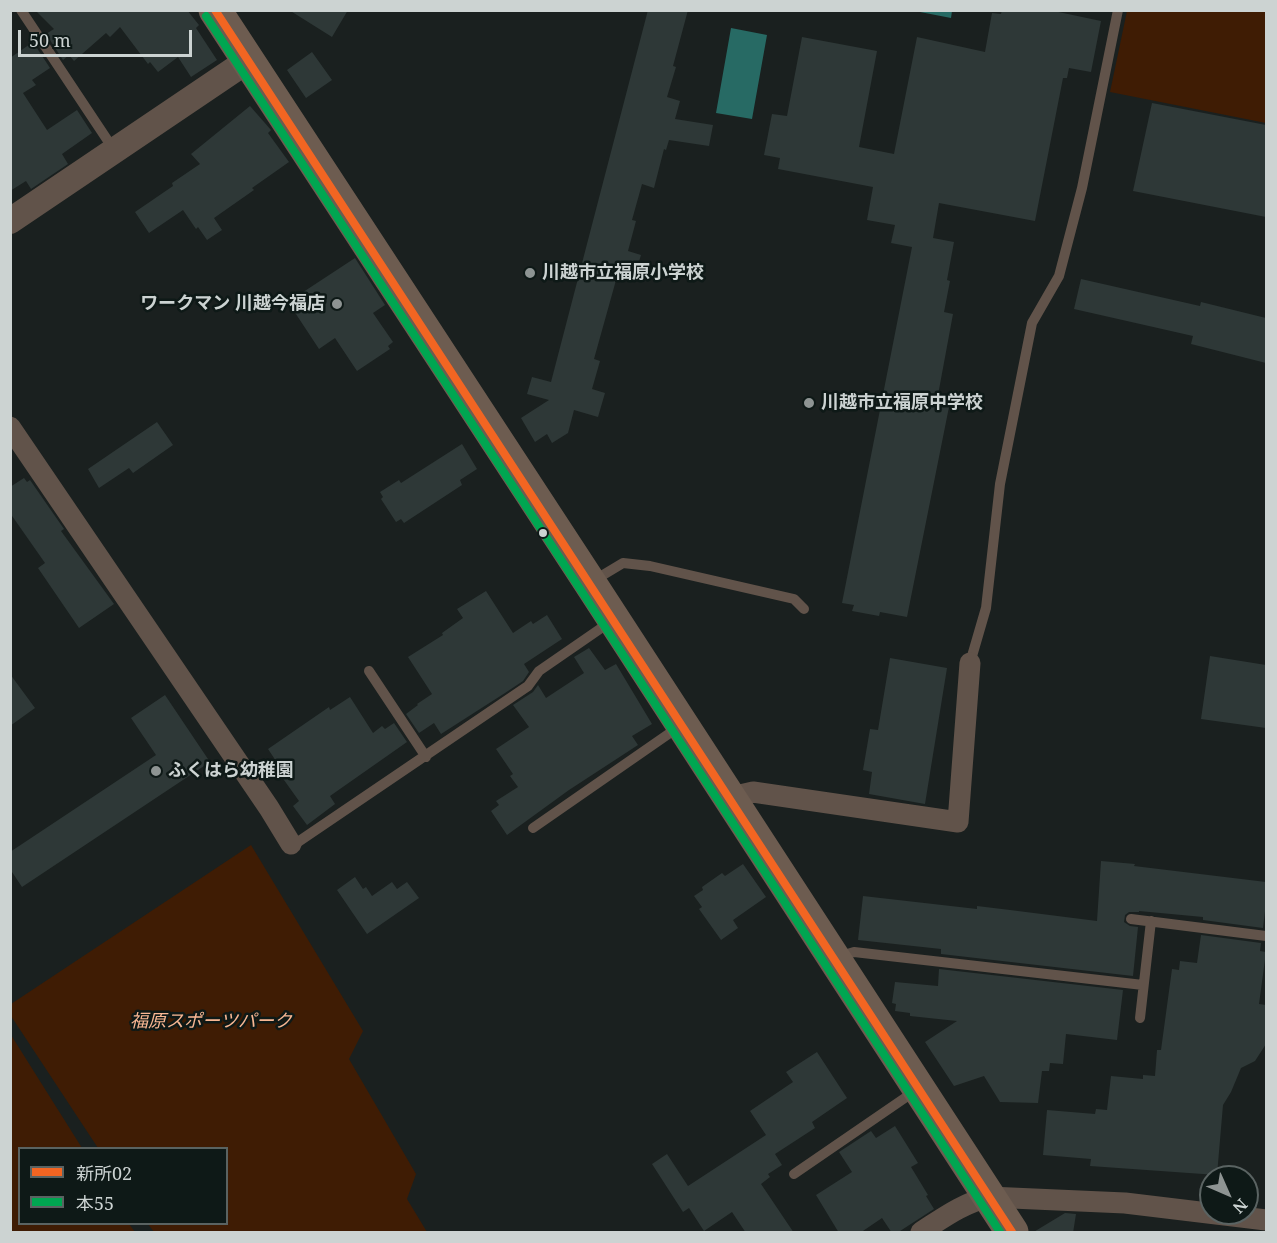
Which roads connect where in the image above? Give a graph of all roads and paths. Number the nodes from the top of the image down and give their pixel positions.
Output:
1 (21, 10) edge
2 (215, 10) edge
3 (1118, 10) edge
4 (247, 61) junction
5 (114, 151) junction
6 (10, 221) edge
7 (10, 427) edge
8 (590, 583) junction
9 (804, 609) dead end
10 (614, 619) junction
11 (970, 663) joint
12 (369, 671) dead end
13 (682, 724) junction
14 (426, 757) junction
15 (731, 801) junction
16 (533, 828) dead end
17 (291, 844) joint
18 (1131, 919) dead end
19 (1151, 921) junction
20 (1266, 936) edge
21 (834, 959) junction
22 (1143, 985) junction
23 (1140, 1018) dead end
24 (918, 1089) junction
25 (794, 1174) dead end
26 (989, 1197) junction
27 (1266, 1220) edge
28 (921, 1233) edge
29 (1012, 1233) edge

1 - 5 lane
2 - 4 main road
3 - 11 lane
4 - 5 street
4 - 8 main road
5 - 6 street
7 - 17 street
8 - 9 lane
8 - 10 main road
10 - 13 main road
10 - 14 lane
11 - 15 street
12 - 14 lane
13 - 15 main road
13 - 16 lane
14 - 17 lane
15 - 21 main road
18 - 19 lane
19 - 20 lane
19 - 22 lane
21 - 22 lane
21 - 24 main road
22 - 23 lane
24 - 25 lane
24 - 26 main road
26 - 27 street
26 - 28 street
26 - 29 main road

